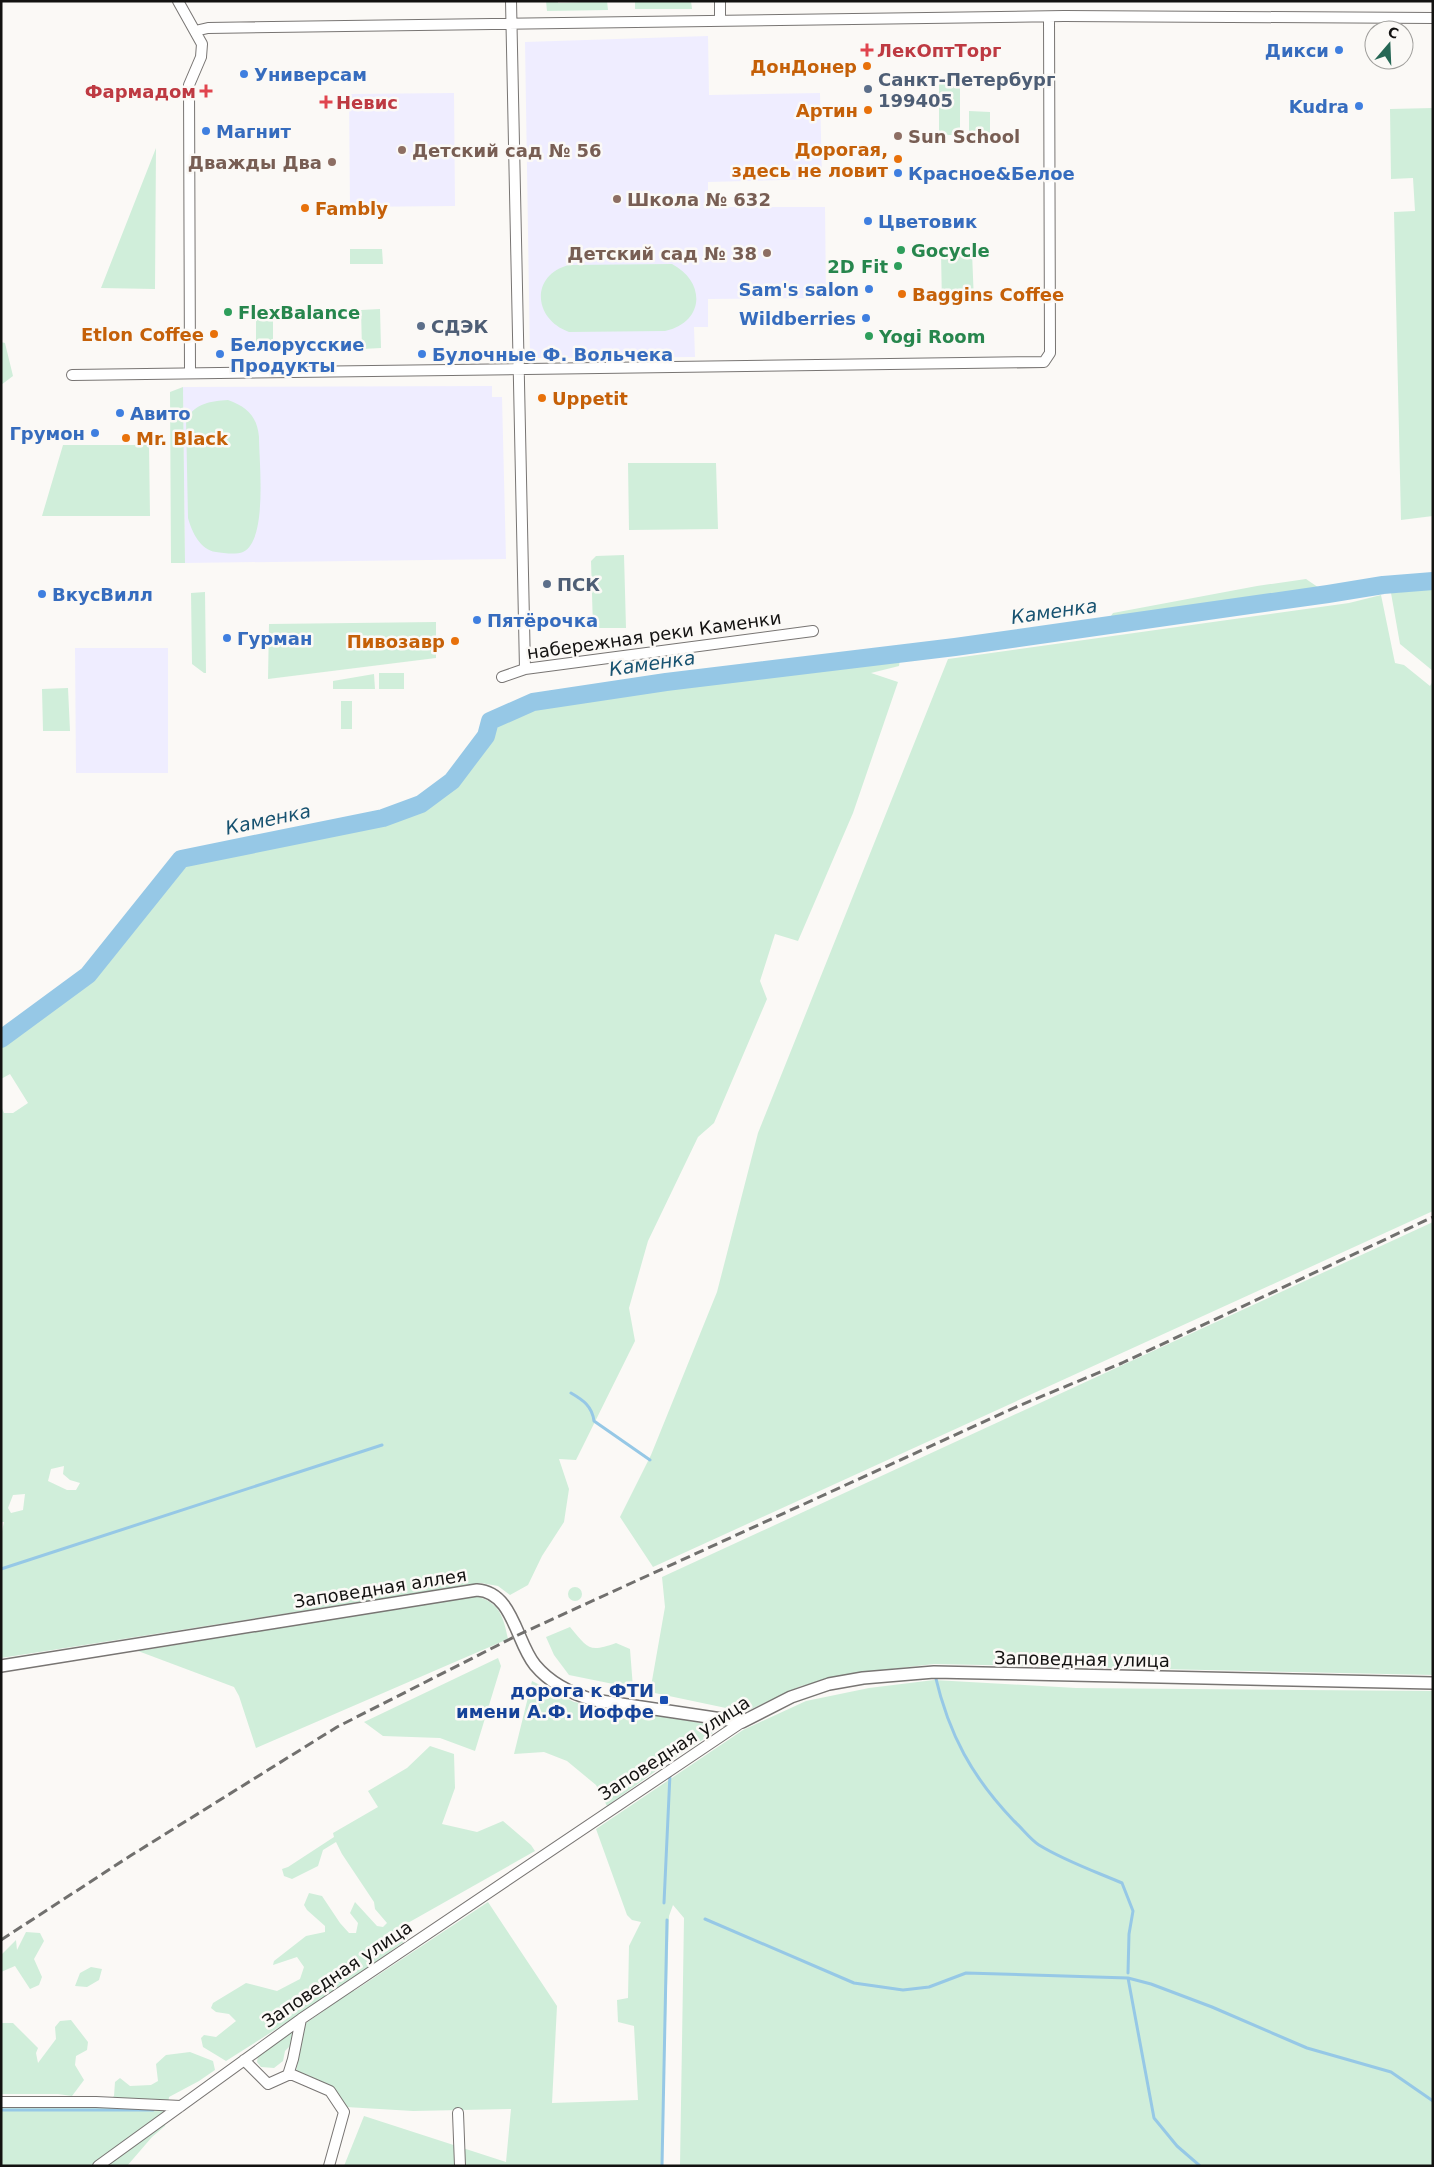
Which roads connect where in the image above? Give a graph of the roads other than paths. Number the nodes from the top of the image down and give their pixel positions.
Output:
1 (178, 1) edge
2 (511, 1) edge
3 (720, 1) edge
4 (1049, 17) junction
5 (1433, 18) edge
6 (720, 21) junction
7 (512, 24) junction
8 (195, 31) junction
9 (518, 368) junction
10 (190, 373) junction
11 (72, 374) dead end
12 (813, 631) dead end
13 (525, 668) junction
14 (502, 677) dead end
15 (1, 1666) edge
16 (1433, 1683) edge
17 (742, 1722) junction
18 (301, 2019) junction
19 (244, 2060) junction
20 (288, 2075) junction
21 (1, 2102) edge
22 (181, 2106) junction
23 (458, 2114) dead end
24 (98, 2166) edge
25 (329, 2166) edge
26 (460, 2166) edge

1 - 8 street
2 - 7 street
3 - 6 street
4 - 5 street
4 - 6 street
4 - 9 street
6 - 7 street
7 - 8 street
7 - 9 street
8 - 10 street
9 - 10 street
9 - 13 street
10 - 11 street
12 - 13 street, набережная реки Каменки
13 - 14 street, набережная реки Каменки
15 - 17 street, Заповедная аллея
16 - 17 street, Заповедная улица
17 - 18 street, Заповедная улица
18 - 19 street, Заповедная улица
18 - 20 street
19 - 20 street
19 - 22 street, Заповедная улица
20 - 25 street
21 - 22 street
22 - 24 street, Заповедная улица
23 - 26 street

